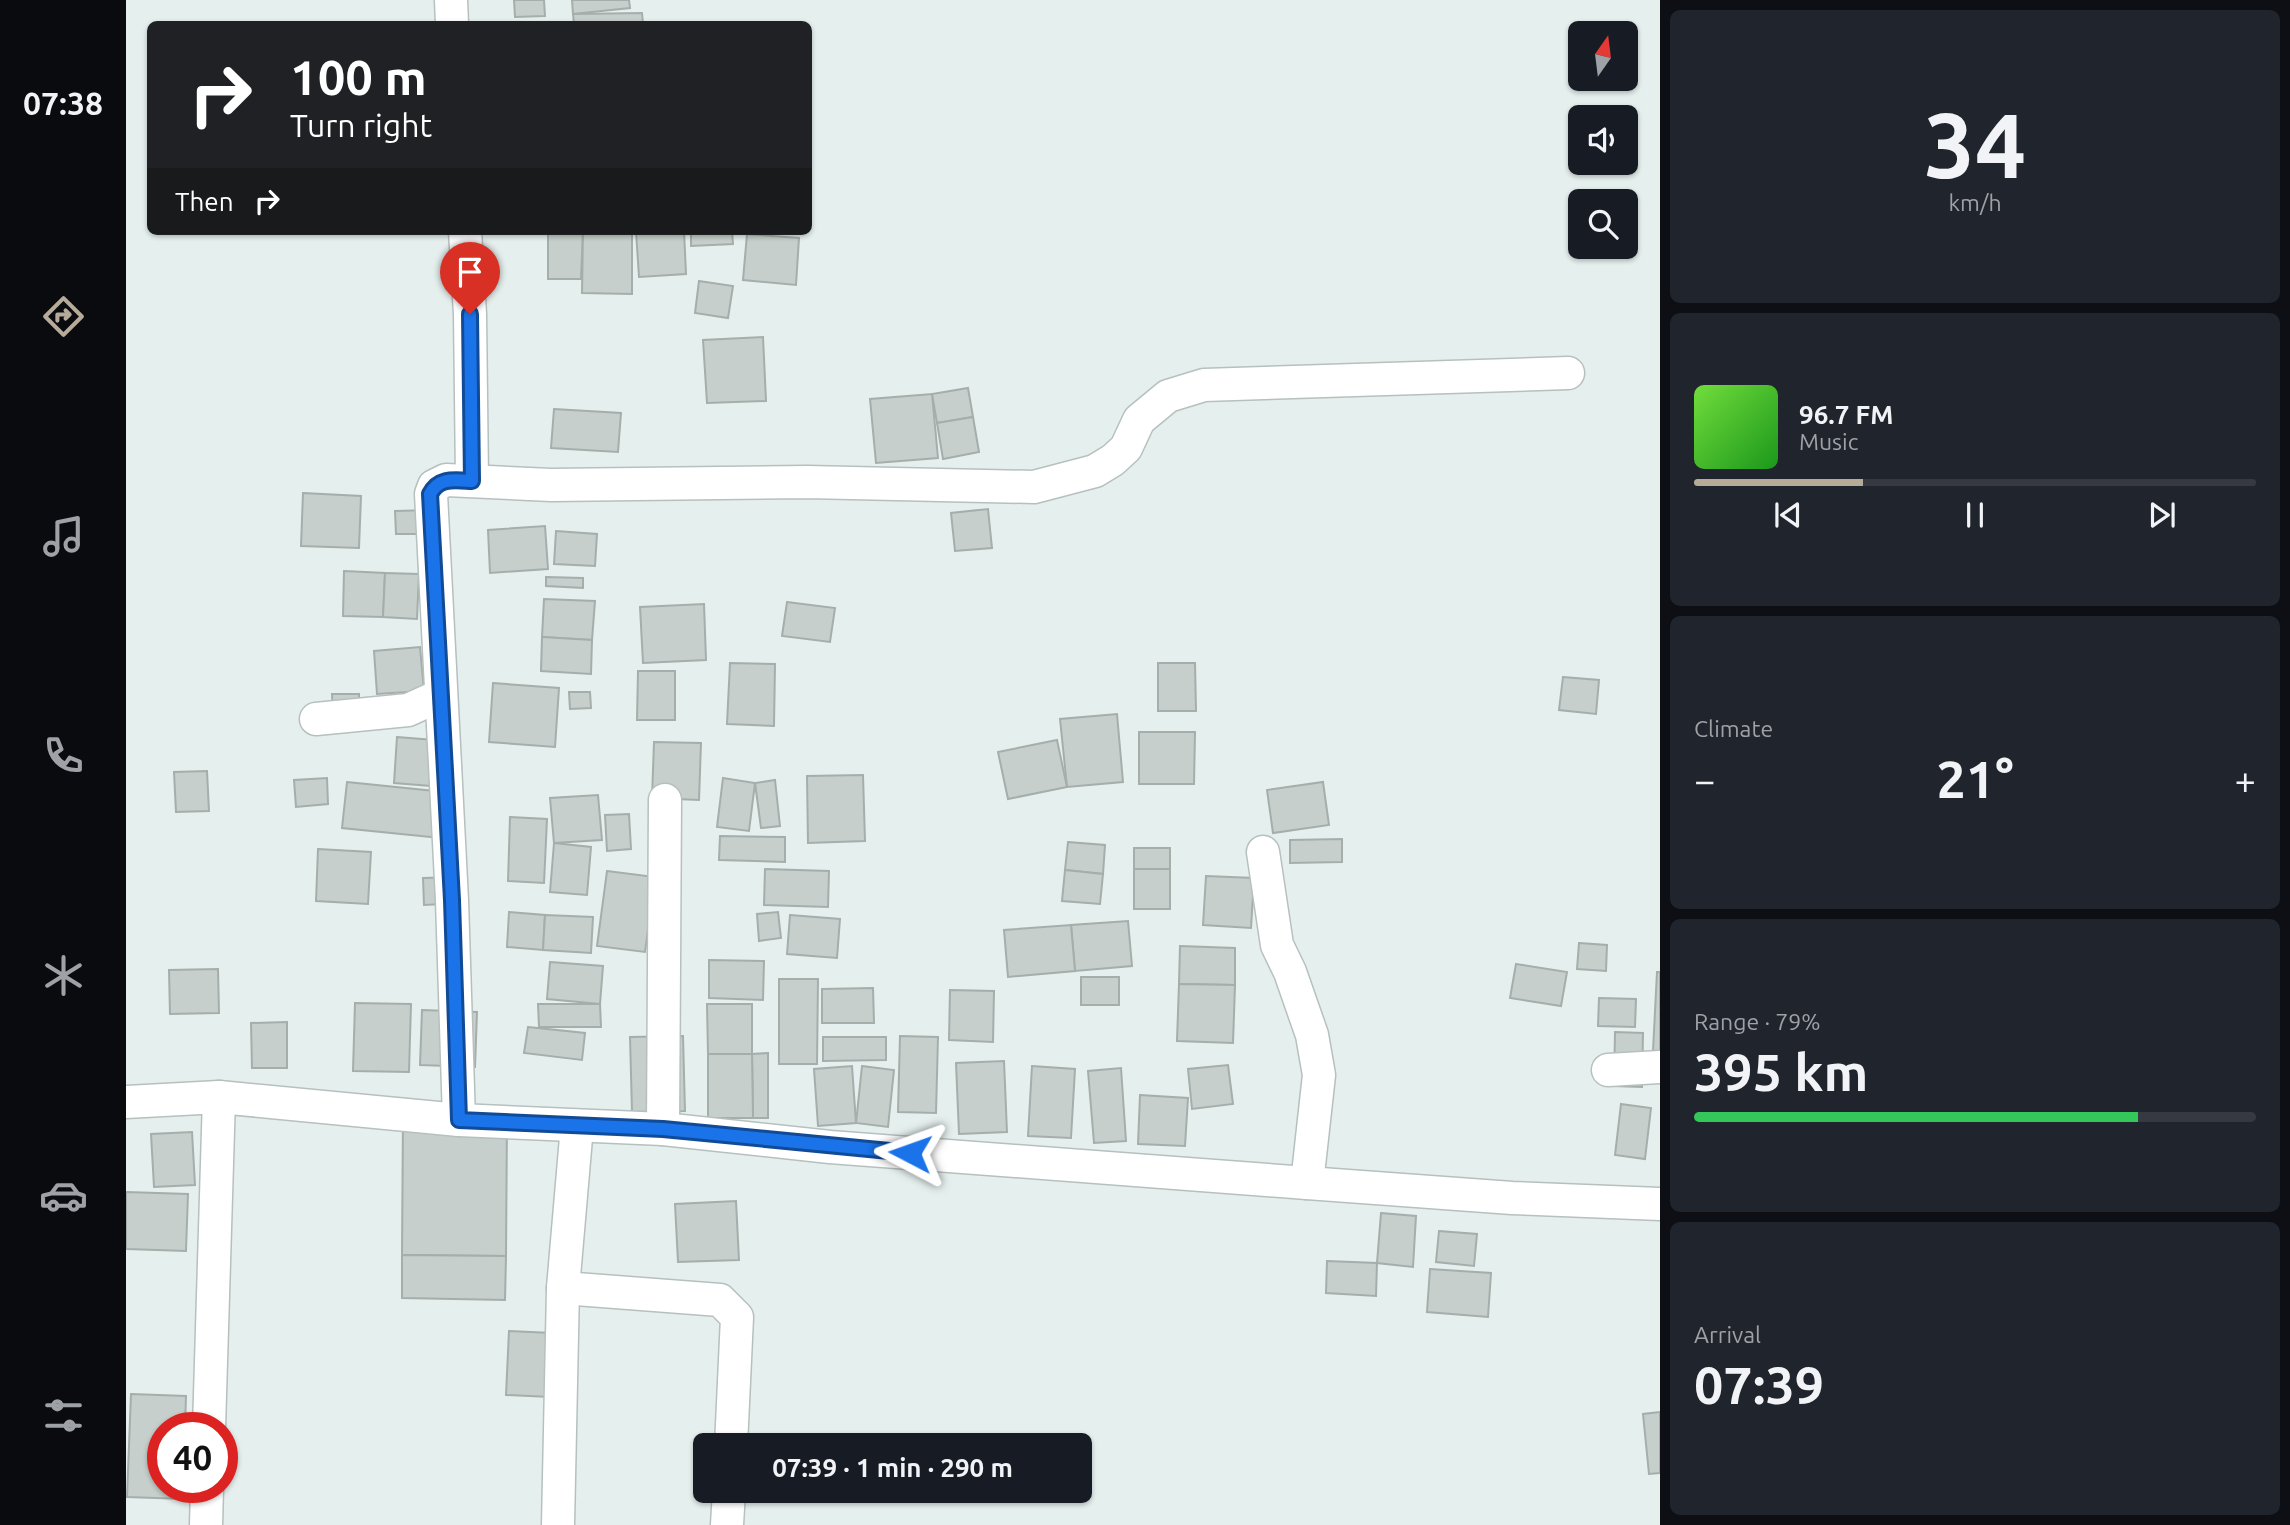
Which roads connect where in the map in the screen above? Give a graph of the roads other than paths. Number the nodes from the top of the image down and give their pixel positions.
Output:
1 (451, 0) edge
2 (452, 21) edge
3 (465, 235) edge
4 (1568, 373) dead end
5 (472, 481) junction
6 (442, 695) junction
7 (316, 719) dead end
8 (665, 800) dead end
9 (1263, 852) dead end
10 (1660, 1067) edge
11 (1608, 1070) dead end
12 (219, 1097) junction
13 (126, 1102) edge
14 (459, 1120) junction
15 (577, 1126) junction
16 (663, 1129) junction
17 (1307, 1183) junction
18 (1660, 1204) edge
19 (563, 1288) junction
20 (209, 1412) edge
21 (732, 1433) edge
22 (207, 1503) edge
23 (728, 1503) edge
24 (206, 1525) edge
25 (558, 1525) edge
26 (727, 1525) edge

1 - 2 street
3 - 5 street
4 - 5 street
5 - 6 street
6 - 7 street
6 - 14 street
8 - 16 street
9 - 17 street
10 - 11 street
12 - 13 street
12 - 14 street
12 - 20 street
14 - 15 street
15 - 16 street
15 - 19 street
16 - 17 street
17 - 18 street
19 - 21 street
19 - 25 street
22 - 24 street
23 - 26 street

